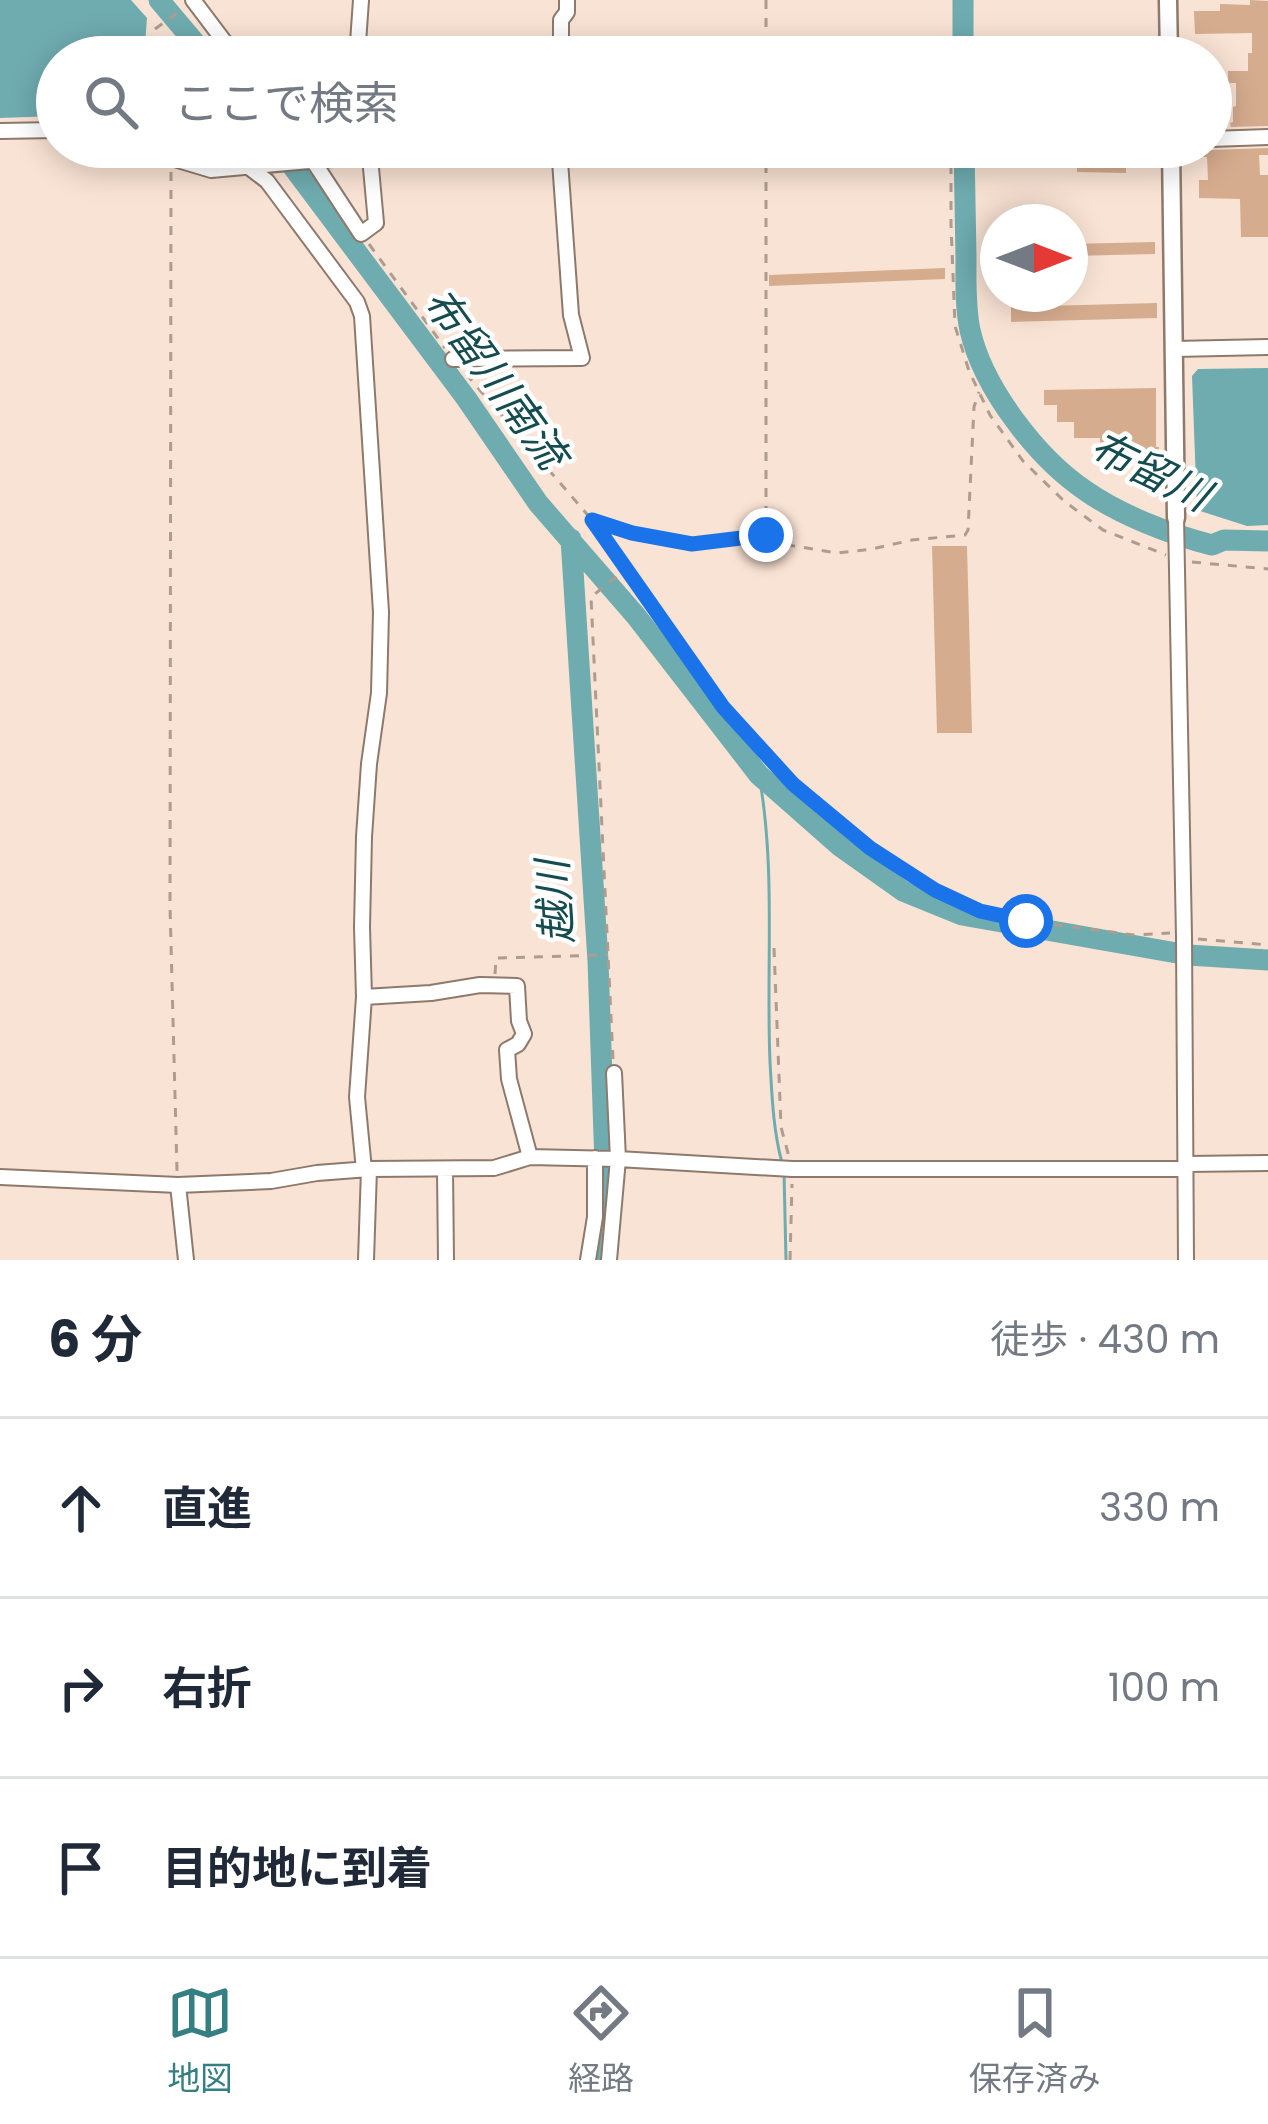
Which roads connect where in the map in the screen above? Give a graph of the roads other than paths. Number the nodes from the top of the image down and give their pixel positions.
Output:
1 (361, 0) edge
2 (567, 0) edge
3 (1168, 0) edge
4 (191, 2) edge
5 (219, 36) edge
6 (358, 36) edge
7 (561, 36) edge
8 (1169, 36) edge
9 (36, 130) edge
10 (0, 131) edge
11 (1268, 137) edge
12 (1232, 138) edge
13 (204, 168) edge
14 (240, 168) edge
15 (256, 168) edge
16 (316, 168) edge
17 (371, 168) edge
18 (560, 168) edge
19 (1171, 168) edge
20 (1268, 347) edge
21 (1174, 349) junction
22 (454, 359) road end
23 (1176, 518) joint
24 (364, 997) junction
25 (614, 1073) road end
26 (530, 1157) junction
27 (595, 1158) junction
28 (619, 1159) junction
29 (1268, 1163) edge
30 (1186, 1167) junction
31 (367, 1169) junction
32 (445, 1170) junction
33 (0, 1177) edge
34 (178, 1185) junction
35 (185, 1260) edge
36 (367, 1260) edge
37 (446, 1260) edge
38 (588, 1260) edge
39 (609, 1260) edge
40 (1186, 1260) edge

1 - 6 street
2 - 7 street
3 - 8 street
4 - 5 street
9 - 10 street
11 - 12 street
13 - 14 street
15 - 24 street
16 - 17 street
18 - 22 street
19 - 21 street
20 - 21 street
21 - 23 street
23 - 30 street
24 - 26 street
24 - 31 street
25 - 28 street
26 - 27 street
26 - 32 street
27 - 28 street
27 - 38 street
28 - 30 street
28 - 39 street
29 - 30 street
30 - 40 street
31 - 32 street
31 - 34 street
31 - 36 street
32 - 37 street
33 - 34 street
34 - 35 street

